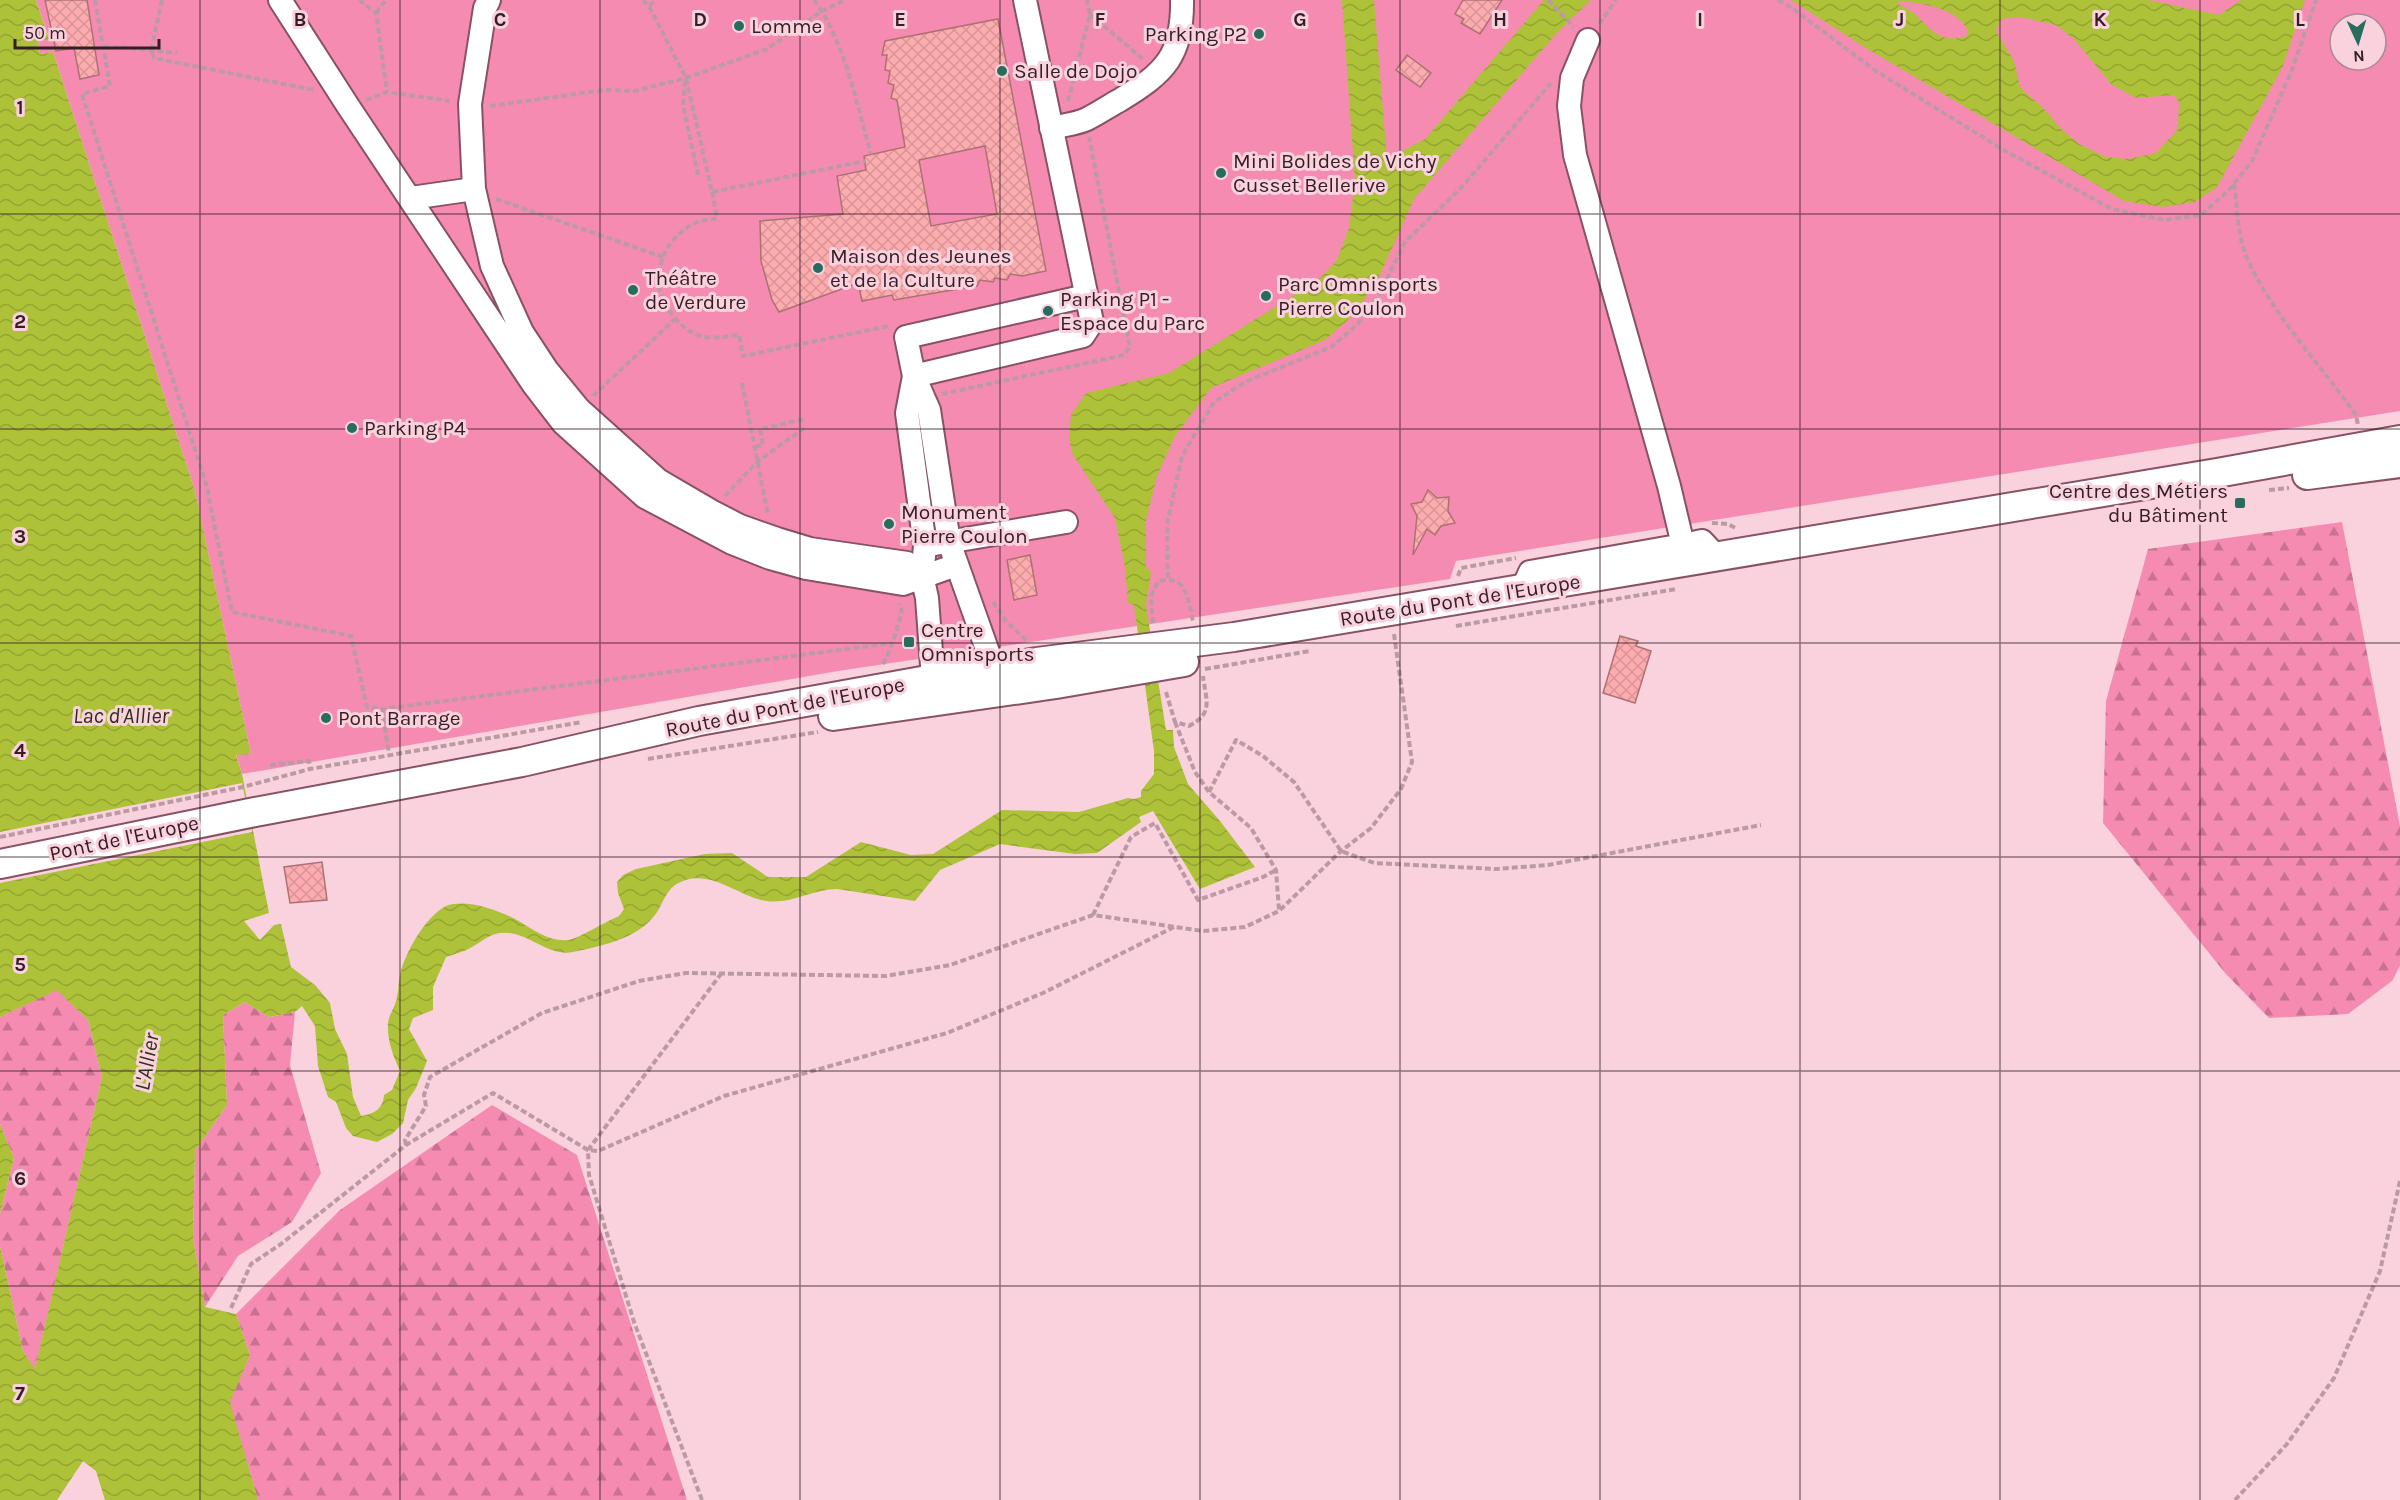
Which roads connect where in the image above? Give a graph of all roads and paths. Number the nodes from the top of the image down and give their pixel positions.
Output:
1 (96, 0) edge
2 (162, 0) edge
3 (280, 0) edge
4 (359, 0) edge
5 (386, 0) edge
6 (489, 0) edge
7 (642, 0) edge
8 (656, 0) edge
9 (814, 0) edge
10 (845, 0) edge
11 (1024, 0) edge
12 (1087, 0) edge
13 (1182, 0) edge
14 (1548, 0) edge
15 (1616, 0) edge
16 (1778, 0) edge
17 (2316, 0) edge
18 (649, 6) junction
19 (822, 11) junction
20 (376, 13) junction
21 (1089, 14) junction
22 (1588, 40) junction
23 (104, 48) junction
24 (151, 51) junction
25 (177, 53) dead end
26 (1159, 73) junction
27 (1558, 75) dead end
28 (686, 78) junction
29 (316, 90) dead end
30 (387, 92) junction
31 (470, 104) junction
32 (348, 106) junction
33 (1050, 124) junction
34 (871, 154) dead end
35 (865, 161) dead end
36 (698, 174) dead end
37 (2234, 184) junction
38 (474, 189) junction
39 (712, 192) junction
40 (411, 198) junction
41 (663, 257) junction
42 (1086, 296) junction
43 (675, 319) junction
44 (906, 337) junction
45 (914, 376) junction
46 (742, 384) dead end
47 (590, 399) dead end
48 (804, 419) dead end
49 (2359, 426) dead end
50 (806, 427) dead end
51 (2400, 440) edge
52 (755, 447) junction
53 (758, 461) junction
54 (2400, 463) edge
55 (719, 502) dead end
56 (1066, 522) dead end
57 (769, 524) dead end
58 (949, 542) junction
59 (1683, 544) junction
60 (925, 546) junction
61 (1717, 557) junction
62 (956, 564) junction
63 (922, 576) junction
64 (1168, 578) junction
65 (1522, 590) junction
66 (902, 611) dead end
67 (1153, 623) dead end
68 (1392, 626) junction
69 (1194, 627) dead end
70 (994, 669) junction
71 (1203, 669) dead end
72 (954, 688) junction
73 (1166, 692) dead end
74 (382, 709) junction
75 (589, 721) dead end
76 (1175, 722) junction
77 (824, 731) dead end
78 (389, 754) junction
79 (639, 760) dead end
80 (522, 762) junction
81 (270, 765) dead end
82 (310, 769) junction
83 (1209, 792) junction
84 (245, 800) junction
85 (1761, 825) dead end
86 (0, 837) edge
87 (1341, 851) junction
88 (0, 864) edge
89 (1276, 870) junction
90 (1279, 911) junction
91 (1093, 915) junction
92 (1174, 927) junction
93 (721, 974) junction
94 (406, 1145) junction
95 (588, 1150) junction
96 (2400, 1181) edge
97 (231, 1308) dead end
98 (702, 1500) edge
99 (2235, 1500) edge

1 - 23 path
2 - 24 path
3 - 32 street
4 - 20 path
5 - 20 path
6 - 31 street
7 - 18 path
8 - 18 path
9 - 19 path
10 - 19 path
11 - 33 street
12 - 21 path
13 - 26 street
14 - 22 path
15 - 22 path
16 - 37 path
17 - 37 path
18 - 28 path
19 - 28 path
19 - 34 path
20 - 30 path
21 - 26 path
21 - 33 path
22 - 59 street
23 - 24 path
23 - 74 path
24 - 25 path
24 - 29 path
26 - 33 street
27 - 64 path
28 - 31 path
28 - 36 path
28 - 39 path
30 - 31 path
30 - 32 path
31 - 38 street
32 - 40 street
33 - 42 street
35 - 39 path
37 - 49 path
38 - 40 street
38 - 41 path
38 - 63 street
39 - 41 path
40 - 63 street
41 - 43 path
42 - 44 street
42 - 45 street
43 - 44 path
43 - 47 path
44 - 45 street
45 - 58 street
45 - 60 street
46 - 52 path
48 - 52 path
50 - 53 path
51 - 61 main road, Route du Pont de l'Europe
52 - 53 path
53 - 55 path
53 - 57 path
54 - 68 main road, Route du Pont de l'Europe
56 - 58 street
58 - 60 street
58 - 62 street
59 - 61 street
59 - 65 street
60 - 63 street
61 - 65 main road, Route du Pont de l'Europe
62 - 63 street
62 - 70 street
63 - 72 street
64 - 67 path
64 - 69 path
65 - 70 main road, Route du Pont de l'Europe
66 - 74 path
68 - 72 main road, Route du Pont de l'Europe
68 - 87 path
70 - 72 main road, Route du Pont de l'Europe
71 - 76 path
72 - 80 main road, Route du Pont de l'Europe
72 - 80 main road, Route du Pont de l'Europe
73 - 76 path
74 - 78 path
75 - 78 path
76 - 83 path
77 - 79 path
78 - 82 path
80 - 84 main road, Route du Pont de l'Europe
81 - 82 path
82 - 84 path
83 - 87 path
83 - 89 path
84 - 86 path
84 - 88 main road, Pont de l'Europe
85 - 87 path
87 - 90 path
89 - 90 path
89 - 91 path
90 - 92 path
91 - 92 path
91 - 93 path
92 - 95 path
93 - 94 path
93 - 95 path
94 - 95 path
94 - 97 path
95 - 98 path
96 - 99 path

